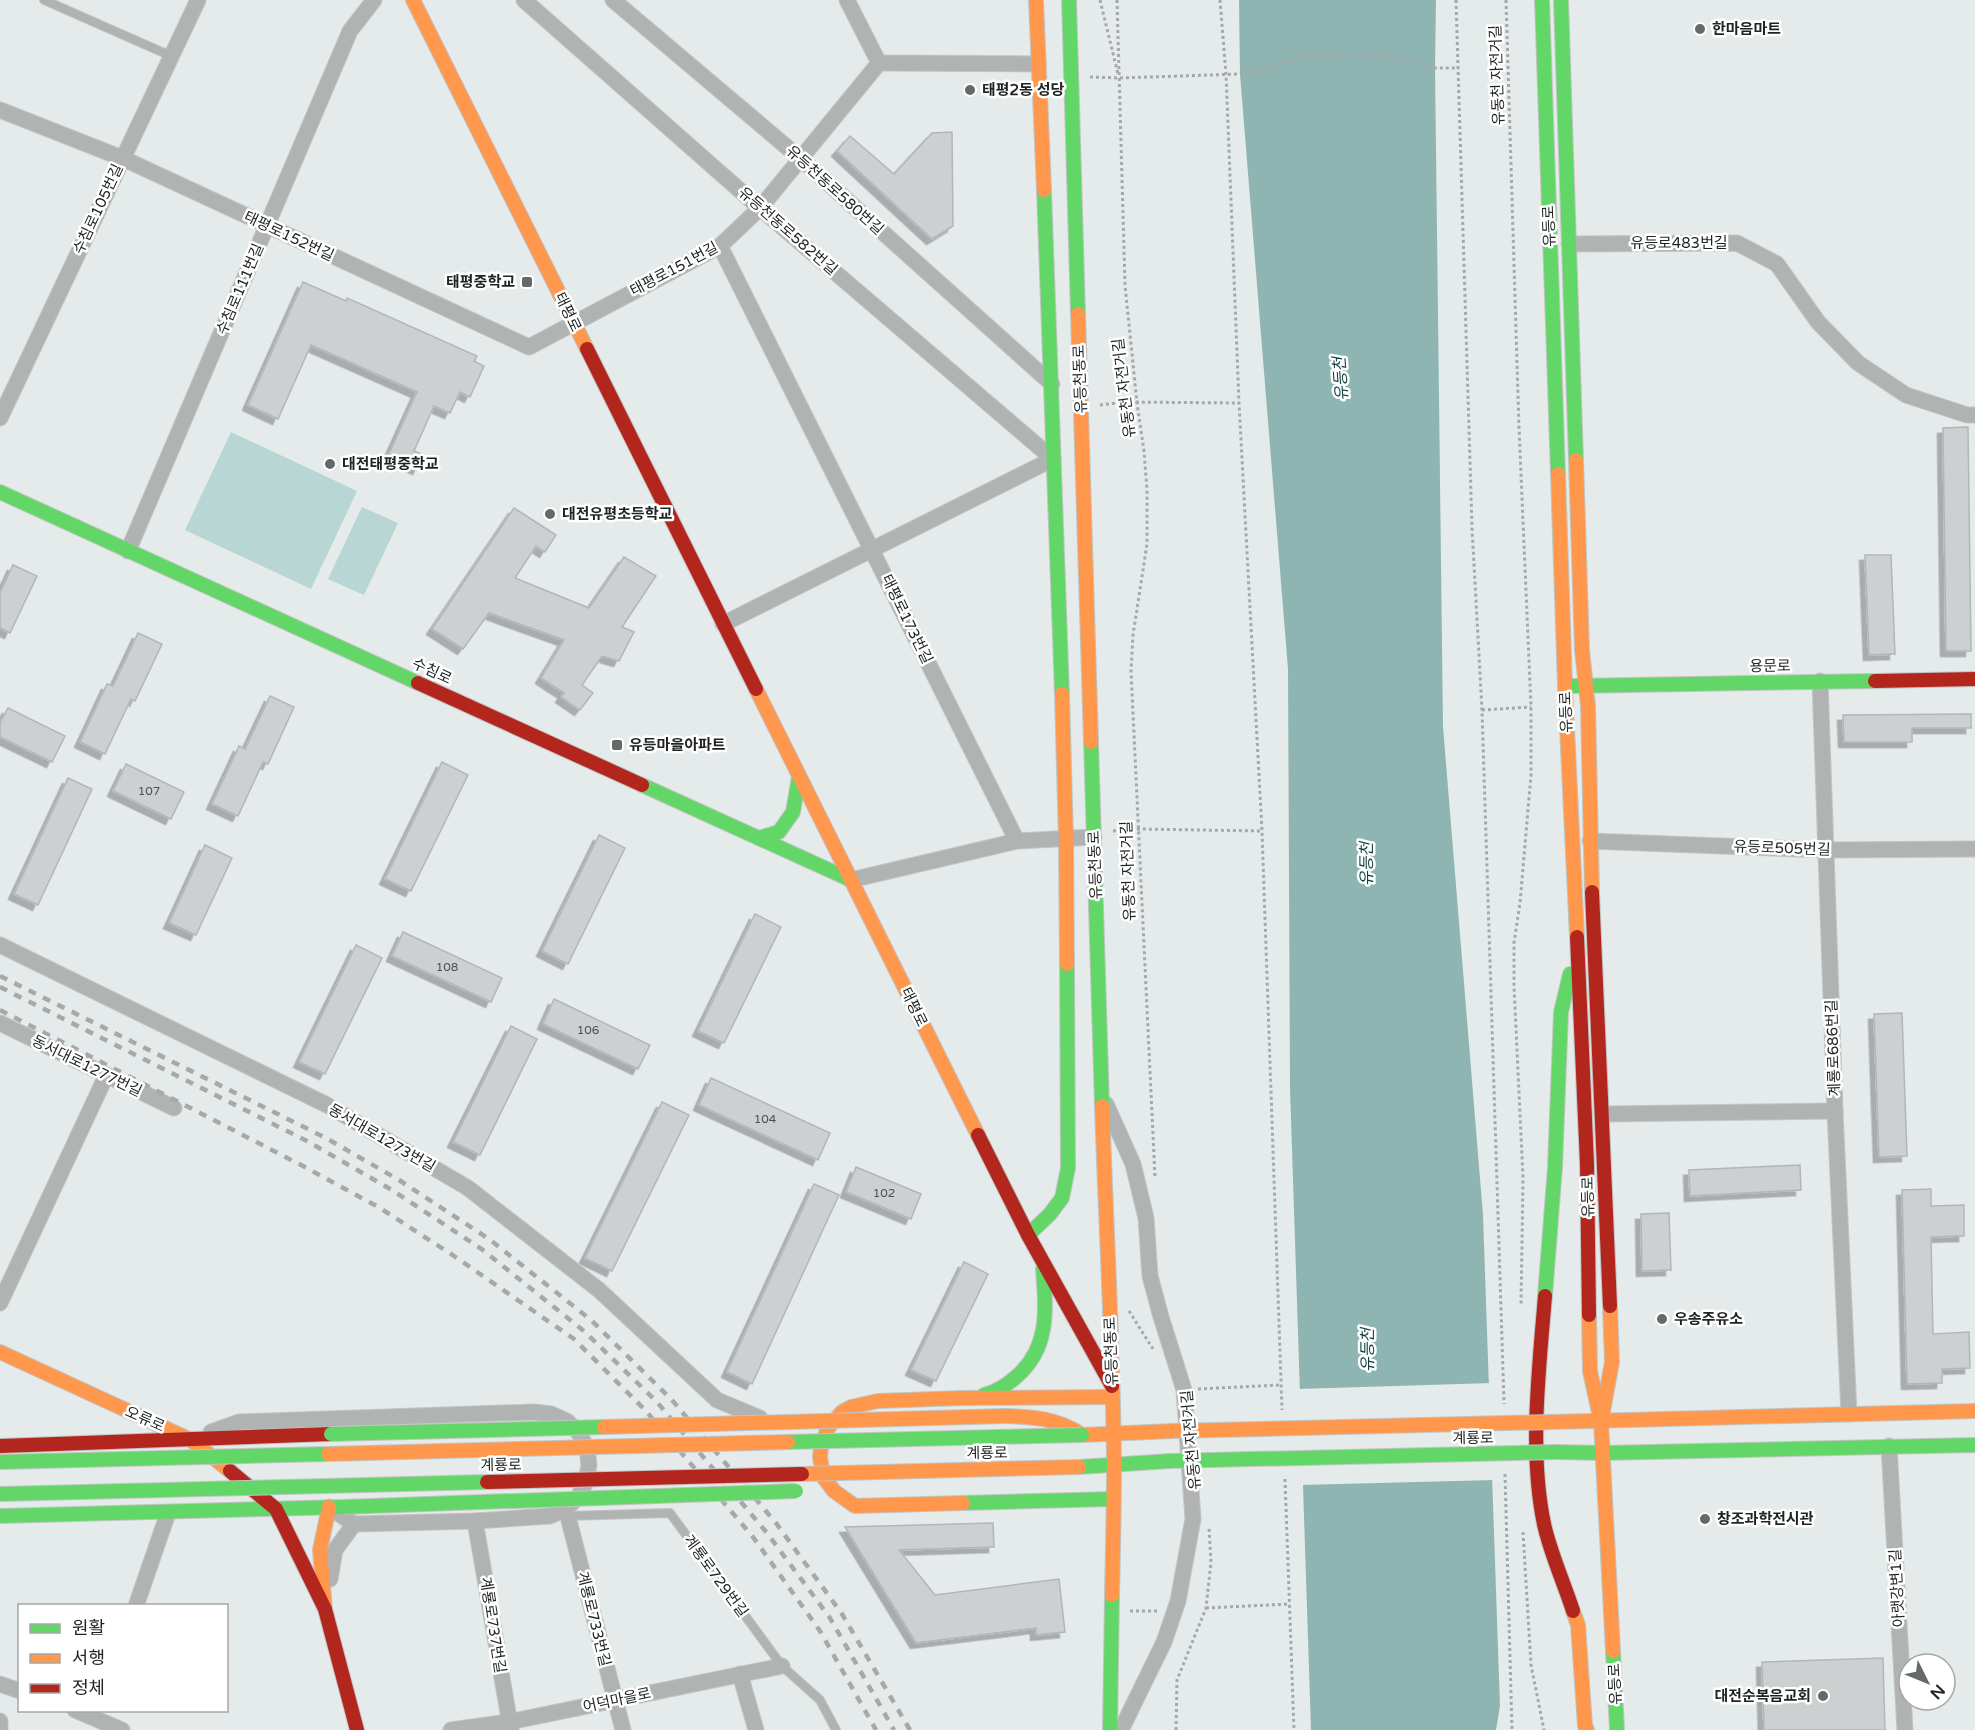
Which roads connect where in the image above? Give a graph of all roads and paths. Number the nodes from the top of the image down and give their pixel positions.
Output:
1 (45, 0) edge
2 (198, 0) edge
3 (374, 0) edge
4 (413, 0) edge
5 (524, 0) edge
6 (612, 0) edge
7 (847, 0) edge
8 (1036, 0) edge
9 (1069, 0) edge
10 (1100, 0) edge
11 (1117, 0) edge
12 (1220, 0) edge
13 (1456, 0) edge
14 (1506, 0) edge
15 (1542, 0) edge
16 (1561, 0) edge
17 (171, 56) junction
18 (879, 63) junction
19 (1038, 64) junction
20 (1459, 68) junction
21 (1226, 74) junction
22 (1105, 77) dead end
23 (1119, 78) junction
24 (0, 110) edge
25 (122, 158) junction
26 (801, 159) junction
27 (760, 208) junction
28 (267, 226) junction
29 (1569, 244) junction
30 (720, 246) junction
31 (573, 322) junction
32 (1052, 384) junction
33 (1137, 403) junction
34 (1239, 403) junction
35 (1100, 405) dead end
36 (1975, 415) edge
37 (0, 418) edge
38 (1053, 459) junction
39 (0, 492) edge
40 (873, 550) junction
41 (128, 551) junction
42 (723, 624) junction
43 (1975, 679) edge
44 (1820, 681) junction
45 (1565, 686) junction
46 (1586, 686) junction
47 (1530, 707) junction
48 (1482, 710) junction
49 (799, 777) junction
50 (1139, 829) junction
51 (1111, 831) dead end
52 (1262, 831) junction
53 (1094, 837) junction
54 (759, 838) junction
55 (1066, 840) junction
56 (1017, 841) junction
57 (1590, 841) junction
58 (1975, 849) edge
59 (1826, 850) junction
60 (851, 880) junction
61 (0, 945) edge
62 (1576, 949) junction
63 (0, 1023) edge
64 (106, 1076) junction
65 (1102, 1096) junction
66 (174, 1108) dead end
67 (1835, 1111) junction
68 (1603, 1114) junction
69 (1155, 1177) dead end
70 (1028, 1235) junction
71 (1042, 1263) junction
72 (0, 1304) edge
73 (1521, 1313) dead end
74 (0, 1352) edge
75 (1280, 1385) junction
76 (1201, 1389) dead end
77 (1112, 1391) junction
78 (963, 1398) junction
79 (1504, 1409) dead end
80 (1975, 1411) edge
81 (1849, 1414) junction
82 (1282, 1419) dead end
83 (1601, 1422) junction
84 (1113, 1433) junction
85 (1082, 1435) junction
86 (191, 1440) junction
87 (821, 1444) junction
88 (1975, 1444) edge
89 (0, 1446) edge
90 (1889, 1446) junction
91 (1602, 1453) junction
92 (0, 1462) edge
93 (1114, 1466) junction
94 (1079, 1467) junction
95 (1505, 1468) dead end
96 (1284, 1477) dead end
97 (1042, 1482) dead end
98 (852, 1488) dead end
99 (0, 1494) edge
100 (1113, 1499) junction
101 (336, 1507) junction
102 (276, 1509) junction
103 (567, 1512) junction
104 (168, 1513) junction
105 (0, 1516) edge
106 (1209, 1520) dead end
107 (476, 1521) junction
108 (354, 1524) junction
109 (1523, 1530) dead end
110 (136, 1604) edge
111 (1290, 1604) junction
112 (1206, 1608) junction
113 (325, 1609) junction
114 (1162, 1611) dead end
115 (1138, 1612) dead end
116 (782, 1666) junction
117 (740, 1674) junction
118 (0, 1684) edge
119 (18, 1690) edge
120 (614, 1701) junction
121 (79, 1712) edge
122 (97, 1720) edge
123 (0, 1721) edge
124 (510, 1726) edge
125 (0, 1730) edge
126 (122, 1730) edge
127 (357, 1730) edge
128 (451, 1730) edge
129 (622, 1730) edge
130 (756, 1730) edge
131 (836, 1730) edge
132 (1110, 1730) edge
133 (1121, 1730) edge
134 (1176, 1730) edge
135 (1294, 1730) edge
136 (1512, 1730) edge
137 (1544, 1730) edge
138 (1587, 1730) edge
139 (1617, 1730) edge
140 (1905, 1730) edge

1 - 17 lane
2 - 17 street, 수침로105번길
3 - 28 street, 수침로111번길
4 - 31 main road, 태평로
5 - 27 street, 유등천동로582번길
6 - 26 street, 유등천동로580번길
7 - 18 street
8 - 19 main road, 유등천동로
9 - 53 main road, 유등천동로
10 - 23 path
11 - 23 path, 유동천 자전거길
12 - 21 path
13 - 20 path
14 - 47 path, 유동천 자전거길
15 - 45 main road, 유등로
16 - 29 main road, 유등로
17 - 25 street, 수침로105번길
18 - 19 street
18 - 26 street, 태평로151번길
19 - 32 main road, 유등천동로
20 - 21 path
20 - 48 path
21 - 23 path
21 - 34 path
22 - 23 path
23 - 33 path, 유동천 자전거길
24 - 25 street, 태평로152번길
25 - 28 street, 태평로152번길
25 - 37 street, 수침로105번길
26 - 27 street, 태평로151번길
26 - 32 street, 유등천동로580번길
27 - 30 street, 태평로151번길
27 - 38 street, 유등천동로582번길
28 - 31 street, 태평로152번길
28 - 41 street, 수침로111번길
29 - 36 street, 유등로483번길
29 - 46 main road, 유등로
30 - 31 street, 태평로151번길
30 - 40 street, 태평로173번길
31 - 42 main road, 태평로
32 - 38 main road, 유등천동로
33 - 34 path
33 - 35 path
33 - 50 path, 유동천 자전거길
34 - 52 path
38 - 40 street
38 - 55 main road, 유등천동로
39 - 41 main road, 수침로
40 - 42 street
40 - 56 street, 태평로173번길
41 - 54 main road, 수침로
42 - 49 main road, 태평로
43 - 44 main road, 용문로
44 - 46 main road, 용문로
44 - 59 street, 계룡로686번길
45 - 46 main road, 용문로
45 - 62 main road, 유등로
46 - 57 main road, 유등로
47 - 48 path
47 - 73 path, 유동천 자전거길
48 - 79 path
49 - 54 main road
49 - 60 main road, 태평로
50 - 51 path
50 - 52 path
50 - 69 path, 유동천 자전거길
52 - 75 path
53 - 55 street
53 - 65 main road, 유등천동로
54 - 60 main road, 수침로
55 - 56 street
55 - 70 main road, 유등천동로
56 - 60 street
57 - 59 street, 유등로505번길
57 - 68 main road, 유등로
58 - 59 street, 유등로505번길
59 - 67 street, 계룡로686번길
60 - 70 main road, 태평로
61 - 87 street, 동서대로1273번길
62 - 83 main road, 유등로
62 - 138 main road
63 - 64 street, 동서대로1277번길
64 - 66 street, 동서대로1277번길
64 - 72 street
65 - 77 main road, 유등천동로
65 - 133 street
67 - 68 street
67 - 81 street, 계룡로686번길
68 - 83 main road, 유등로
70 - 71 main road, 태평로
71 - 77 main road, 태평로
71 - 78 main road
74 - 86 main road, 오류로
75 - 76 path
75 - 82 path
77 - 78 main road
77 - 84 main road, 유등천동로
78 - 87 main road
80 - 81 main road, 계룡로
81 - 83 main road, 계룡로
83 - 84 main road, 계룡로, bridge
83 - 91 main road, 유등로
84 - 85 main road, 계룡로
84 - 93 main road, 유등천동로
85 - 86 main road, bridge
85 - 92 main road, 계룡로, bridge
86 - 89 main road
86 - 102 main road, 오류로
86 - 103 street
87 - 100 main road
88 - 90 main road, 계룡로
90 - 91 main road, 계룡로
90 - 140 street, 아랫강변1길
91 - 93 main road, 계룡로, bridge
91 - 139 main road, 유등로
93 - 94 main road, 계룡로
93 - 100 main road, 유등천동로
94 - 97 main road
94 - 99 main road, 계룡로, bridge
95 - 136 path
96 - 111 path
98 - 101 main road, bridge
100 - 132 main road, 유등천동로
101 - 102 main road
101 - 108 street
101 - 113 main road
102 - 104 main road
102 - 113 main road
103 - 107 street
103 - 116 lane, 계룡로729번길
103 - 120 street, 계룡로733번길
104 - 105 main road
104 - 110 street
106 - 112 path
107 - 108 street
107 - 124 street, 계룡로737번길
108 - 113 street
109 - 137 path
111 - 112 path
111 - 135 path
112 - 134 path
113 - 127 main road
114 - 115 path
116 - 117 street, 어덕마을로
116 - 131 lane, 계룡로729번길
117 - 120 street, 어덕마을로
117 - 130 street
118 - 119 street
120 - 124 street, 어덕마을로
120 - 129 street, 계룡로733번길
121 - 122 street
122 - 126 street
123 - 125 street
124 - 128 street, 어덕마을로

